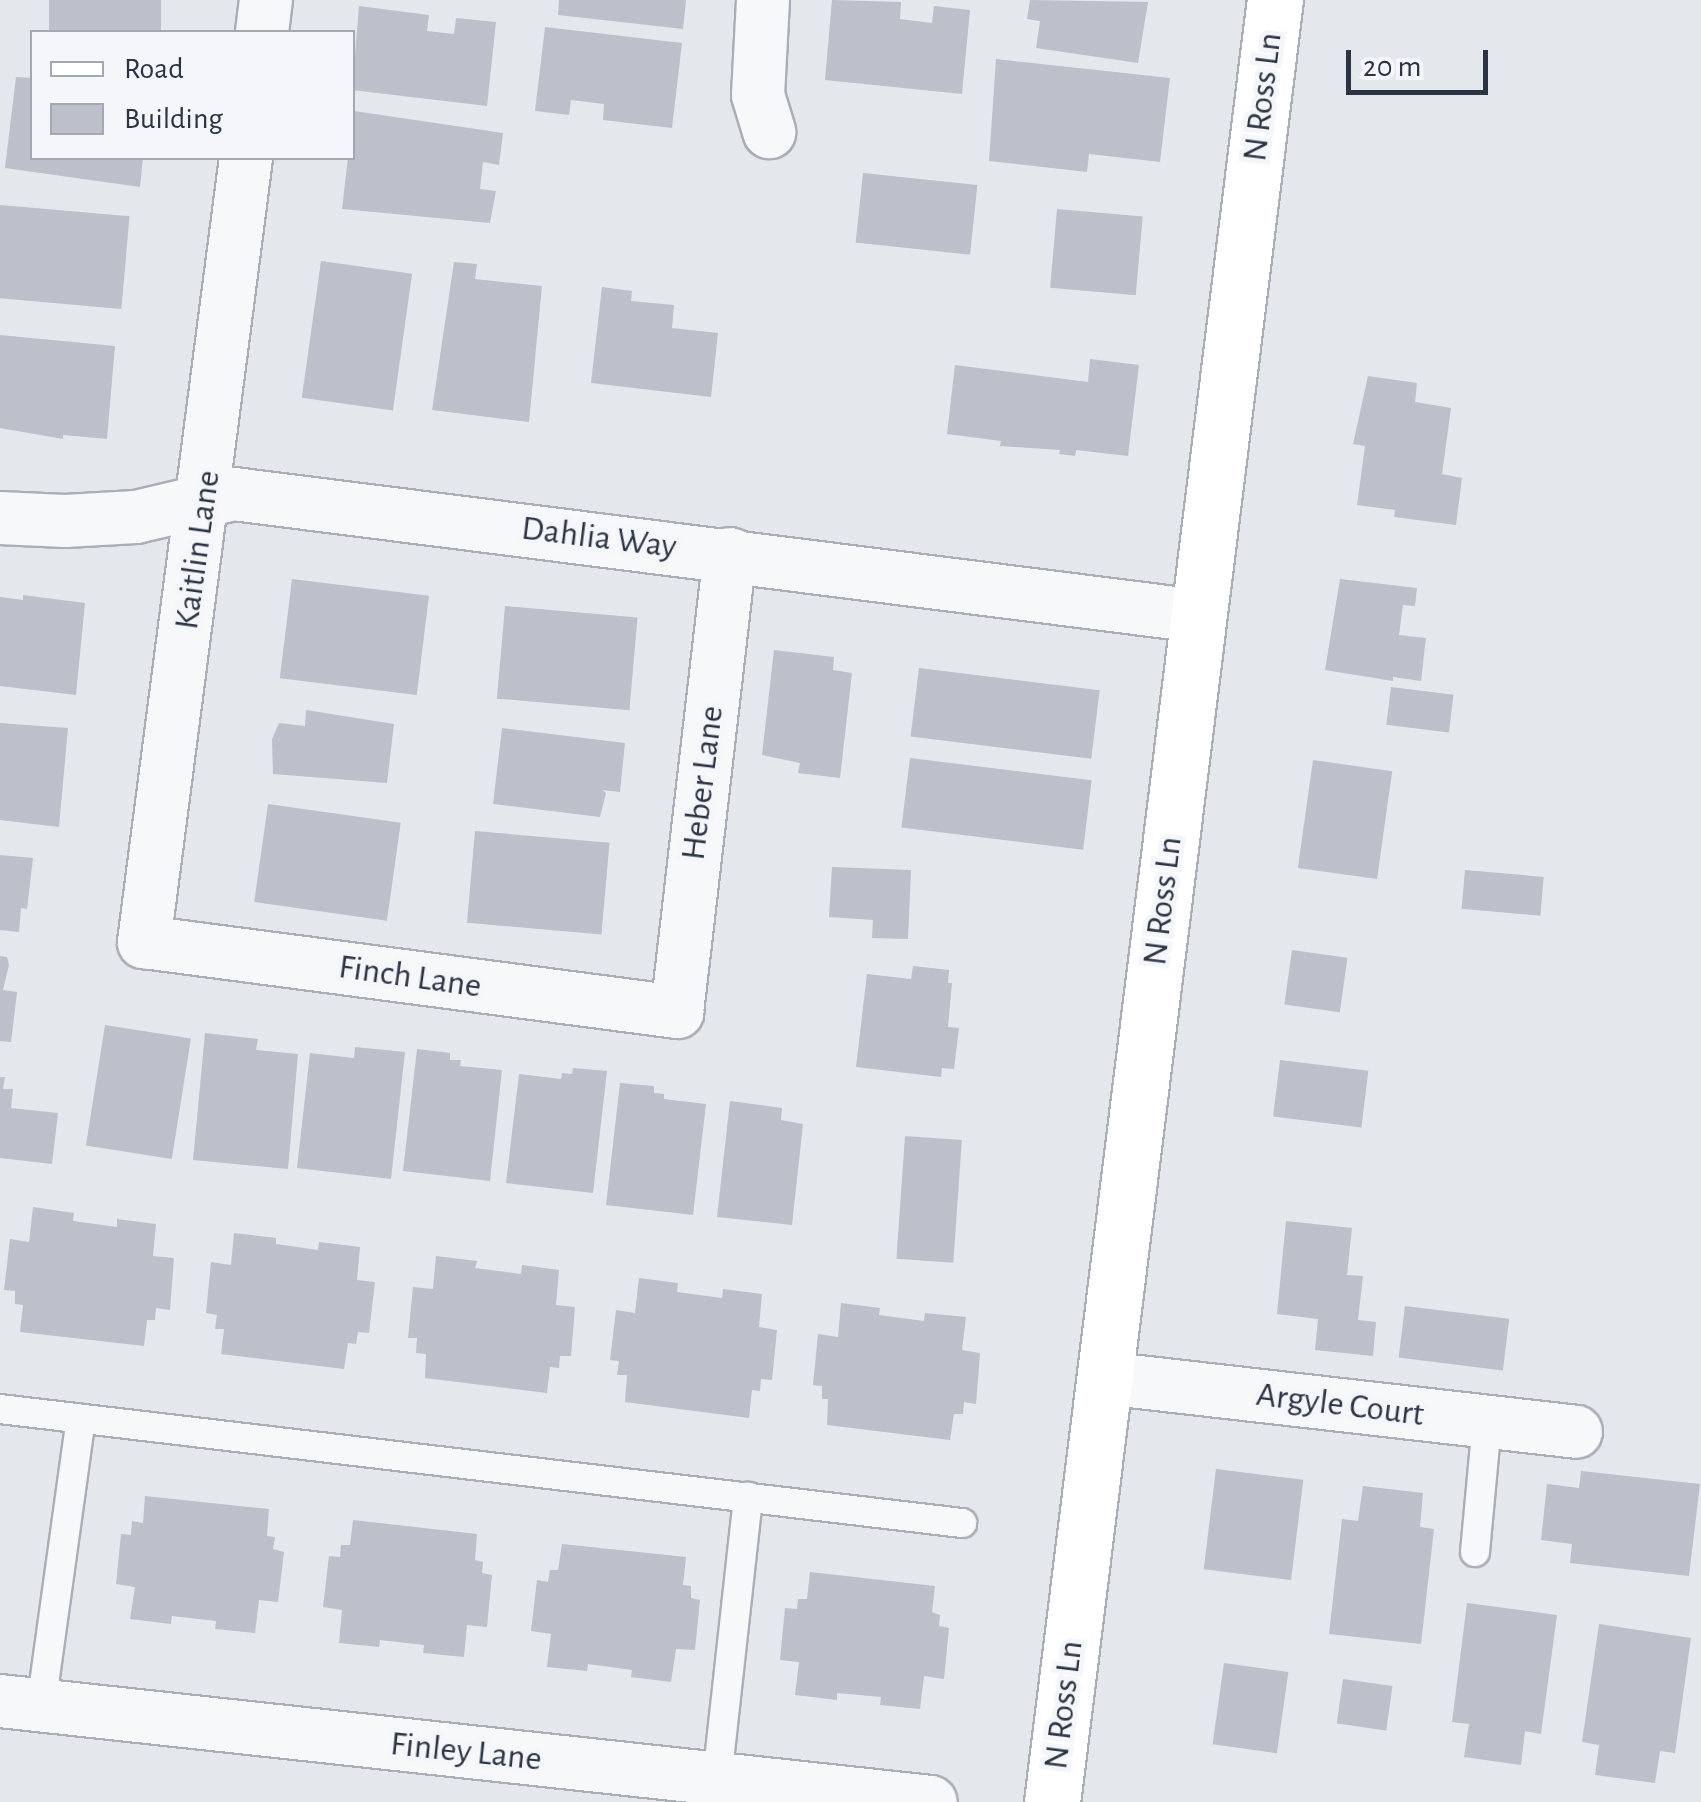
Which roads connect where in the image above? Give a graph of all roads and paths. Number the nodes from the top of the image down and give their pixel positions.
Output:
1 (266, 0) edge
2 (763, 0) edge
3 (1275, 0) edge
4 (262, 30) edge
5 (769, 132) dead end
6 (246, 160) edge
7 (205, 500) junction
8 (0, 518) edge
9 (730, 554) junction
10 (1198, 616) junction
11 (144, 942) joint
12 (676, 1012) joint
13 (1104, 1378) junction
14 (0, 1409) edge
15 (81, 1418) junction
16 (1487, 1422) junction
17 (1576, 1432) dead end
18 (748, 1498) junction
19 (962, 1523) dead end
20 (1475, 1552) dead end
21 (20, 1704) edge
22 (717, 1779) junction
23 (932, 1802) edge
24 (1052, 1802) edge

1 - 4 street
2 - 5 street
3 - 10 main road, N Ross Ln
6 - 7 street, Kaitlin Lane
7 - 8 street, Dahlia Way
7 - 9 street, Dahlia Way
7 - 11 street, Kaitlin Lane
9 - 10 street, Dahlia Way
9 - 12 street, Heber Lane
10 - 13 main road, N Ross Ln
11 - 12 street, Finch Lane
13 - 16 street, Argyle Court
13 - 24 main road, N Ross Ln
14 - 15 lane
15 - 18 lane
15 - 21 lane
16 - 17 street, Argyle Court
16 - 20 lane
18 - 19 lane
18 - 22 lane
21 - 22 street, Finley Lane
22 - 23 street, Finley Lane

